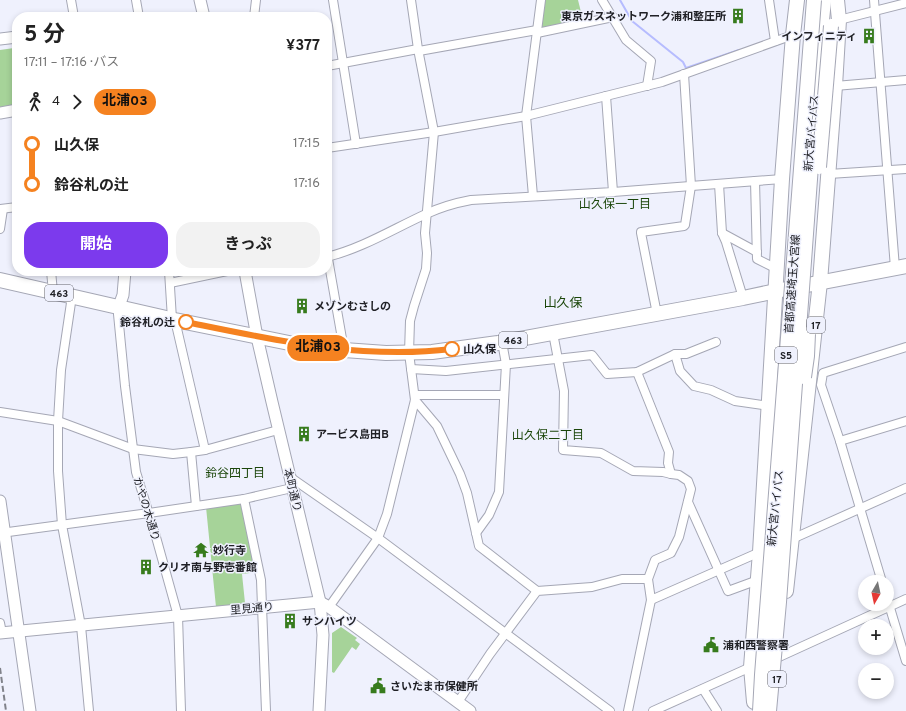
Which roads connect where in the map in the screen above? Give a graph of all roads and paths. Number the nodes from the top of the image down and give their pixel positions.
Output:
1 (71, 0) edge
2 (136, 0) edge
3 (200, 0) edge
4 (259, 0) edge
5 (333, 0) edge
6 (411, 0) edge
7 (540, 0) edge
8 (602, 0) edge
9 (770, 0) edge
10 (797, 0) edge
11 (804, 0) edge
12 (813, 0) edge
13 (823, 0) edge
14 (834, 0) edge
15 (837, 0) edge
16 (874, 0) edge
17 (906, 3) edge
18 (876, 11) junction
19 (73, 12) edge
20 (138, 12) edge
21 (203, 12) edge
22 (255, 12) edge
23 (613, 17) junction
24 (835, 23) junction
25 (798, 30) junction
26 (537, 31) junction
27 (12, 38) edge
28 (0, 39) edge
29 (775, 41) junction
30 (418, 50) junction
31 (343, 63) junction
32 (332, 65) edge
33 (684, 74) junction
34 (906, 80) edge
35 (882, 82) junction
36 (647, 86) junction
37 (835, 86) junction
38 (606, 96) junction
39 (12, 111) edge
40 (0, 113) edge
41 (526, 116) junction
42 (434, 132) junction
43 (356, 144) junction
44 (332, 147) edge
45 (906, 169) edge
46 (888, 170) junction
47 (828, 174) junction
48 (782, 179) junction
49 (754, 181) junction
50 (719, 184) junction
51 (691, 186) junction
52 (613, 192) junction
53 (533, 196) junction
54 (12, 208) edge
55 (2, 209) edge
56 (427, 214) junction
57 (0, 229) edge
58 (722, 233) junction
59 (757, 252) junction
60 (332, 254) edge
61 (901, 267) edge
62 (777, 269) junction
63 (51, 276) edge
64 (124, 276) edge
65 (169, 276) edge
66 (203, 276) edge
67 (246, 276) edge
68 (332, 276) edge
69 (0, 280) edge
70 (820, 282) junction
71 (170, 283) junction
72 (740, 291) dead end
73 (776, 291) junction
74 (53, 292) junction
75 (72, 296) junction
76 (119, 306) junction
77 (657, 314) junction
78 (174, 320) junction
79 (553, 333) junction
80 (257, 337) junction
81 (502, 342) junction
82 (716, 342) dead end
83 (906, 347) edge
84 (344, 350) junction
85 (409, 353) junction
86 (675, 354) junction
87 (558, 358) junction
88 (506, 364) junction
89 (411, 369) junction
90 (637, 372) junction
91 (504, 395) junction
92 (415, 397) junction
93 (769, 406) junction
94 (0, 412) edge
95 (782, 416) junction
96 (58, 421) junction
97 (906, 421) edge
98 (278, 430) junction
99 (840, 441) junction
100 (132, 449) junction
101 (205, 450) junction
102 (191, 452) junction
103 (671, 474) junction
104 (291, 482) junction
105 (906, 488) edge
106 (244, 499) junction
107 (0, 501) edge
108 (688, 502) junction
109 (196, 506) junction
110 (859, 508) junction
111 (149, 513) junction
112 (62, 525) junction
113 (2, 533) edge
114 (476, 533) junction
115 (378, 538) junction
116 (792, 539) junction
117 (760, 552) junction
118 (718, 569) junction
119 (880, 575) edge
120 (648, 579) junction
121 (758, 580) junction
122 (537, 591) junction
123 (906, 599) edge
124 (651, 600) junction
125 (894, 601) edge
126 (779, 602) junction
127 (324, 605) junction
128 (263, 607) junction
129 (869, 611) edge
130 (891, 611) edge
131 (178, 616) junction
132 (81, 626) junction
133 (0, 630) edge
134 (18, 632) junction
135 (506, 633) junction
136 (779, 653) junction
137 (906, 661) edge
138 (755, 663) junction
139 (703, 689) junction
140 (458, 702) junction
141 (756, 708) edge
142 (30, 711) edge
143 (89, 711) edge
144 (181, 711) edge
145 (266, 711) edge
146 (319, 711) edge
147 (470, 711) edge
148 (610, 711) edge
149 (628, 711) edge
150 (653, 711) edge
151 (717, 711) edge
152 (769, 711) edge
153 (776, 711) edge

1 - 19 street
2 - 20 street
3 - 21 street
4 - 22 street
5 - 31 street
6 - 30 street
7 - 26 street
8 - 23 street
9 - 29 street
10 - 25 highway, 17
11 - 25 highway
12 - 13 highway, 新大宮バイパス
12 - 95 highway, 首都高速埼玉大宮線 / S5, bridge
13 - 126 highway, 首都高速埼玉大宮線 / S5, bridge
14 - 24 highway
15 - 24 highway, 17
16 - 18 street
17 - 18 street
18 - 24 street
18 - 35 street
23 - 26 street
23 - 36 street
24 - 37 highway, 17
24 - 126 highway, bridge
25 - 29 street
25 - 48 highway, 17
25 - 95 highway, bridge
26 - 30 street
26 - 41 street
27 - 28 street
29 - 33 street
30 - 31 street
30 - 42 street
31 - 32 street
31 - 43 street
33 - 36 street
33 - 51 street
34 - 35 street
35 - 37 street
35 - 46 street
36 - 38 street
37 - 47 highway, 17
38 - 41 street
38 - 52 street
39 - 40 street
41 - 42 street
41 - 53 street
42 - 43 street
42 - 56 street
43 - 44 street
45 - 46 street
46 - 47 street
46 - 61 street
47 - 70 highway, 17
48 - 49 street
48 - 62 highway, 17
49 - 50 street
49 - 59 street
50 - 51 street
50 - 58 street
51 - 52 street
51 - 77 street
52 - 53 street
53 - 56 street
54 - 55 street
55 - 57 street
56 - 60 street
56 - 85 street
58 - 59 street
58 - 72 street
59 - 62 street
61 - 70 highway, 463
62 - 73 highway, 17
63 - 74 street
64 - 76 street
65 - 71 street
66 - 71 street
67 - 80 street, 本町通り
68 - 84 street
69 - 74 highway, 463
70 - 73 highway, 463
70 - 116 highway, 17
71 - 78 street
73 - 77 highway, 463
73 - 93 highway, 17
74 - 75 highway, 463
75 - 76 highway, 463
75 - 96 street
76 - 78 highway, 463
76 - 100 street, かやの木通り
77 - 79 highway, 463
78 - 80 highway, 463
78 - 101 street
79 - 81 highway, 463
79 - 87 street
80 - 84 highway, 463
80 - 98 street, 本町通り
81 - 85 highway, 463
81 - 88 street
82 - 86 street
83 - 99 street
84 - 85 highway, 463
85 - 89 street
86 - 90 street
86 - 93 street
87 - 88 street
87 - 90 street
87 - 103 street
88 - 89 street
88 - 91 street
89 - 92 street
90 - 103 street
91 - 92 street
91 - 114 street
92 - 114 street
92 - 115 street
93 - 117 highway, 17
94 - 96 street
95 - 141 highway, 首都高速埼玉大宮線 / S5, bridge
96 - 100 street
96 - 112 street
97 - 99 street
98 - 101 street
98 - 104 street, 本町通り
99 - 110 street
100 - 102 street
100 - 111 street, かやの木通り
101 - 102 street
102 - 109 street
103 - 108 street
104 - 106 street
104 - 115 street
104 - 127 street, 本町通り
105 - 110 street
106 - 109 street
106 - 128 street
107 - 113 street
108 - 118 street
108 - 120 street
109 - 111 street
110 - 116 street
110 - 119 street
111 - 112 street
111 - 131 street, かやの木通り
112 - 113 street
112 - 132 street
113 - 134 street
114 - 122 street
115 - 127 street
115 - 135 street
116 - 136 highway, 17
117 - 118 street
117 - 121 highway, 17
118 - 121 street
118 - 124 street
120 - 122 street
120 - 124 street
121 - 138 highway, 17
122 - 135 street
123 - 125 street
124 - 149 street
126 - 152 highway, 首都高速埼玉大宮線 / S5, bridge
127 - 128 street, 里見通り
127 - 140 street
127 - 146 street, 本町通り
128 - 131 street, 里見通り
128 - 145 street
129 - 136 street
130 - 137 street
131 - 132 street, 里見通り
131 - 144 street, かやの木通り
132 - 134 street, 里見通り
132 - 143 street
133 - 134 street, 里見通り
134 - 142 street
135 - 140 street
135 - 148 street
136 - 138 highway, 新大宮バイパス / 17
136 - 153 highway, 新大宮バイパス / 17
138 - 139 street
138 - 141 highway, 17
139 - 150 street
139 - 151 street
140 - 147 street

